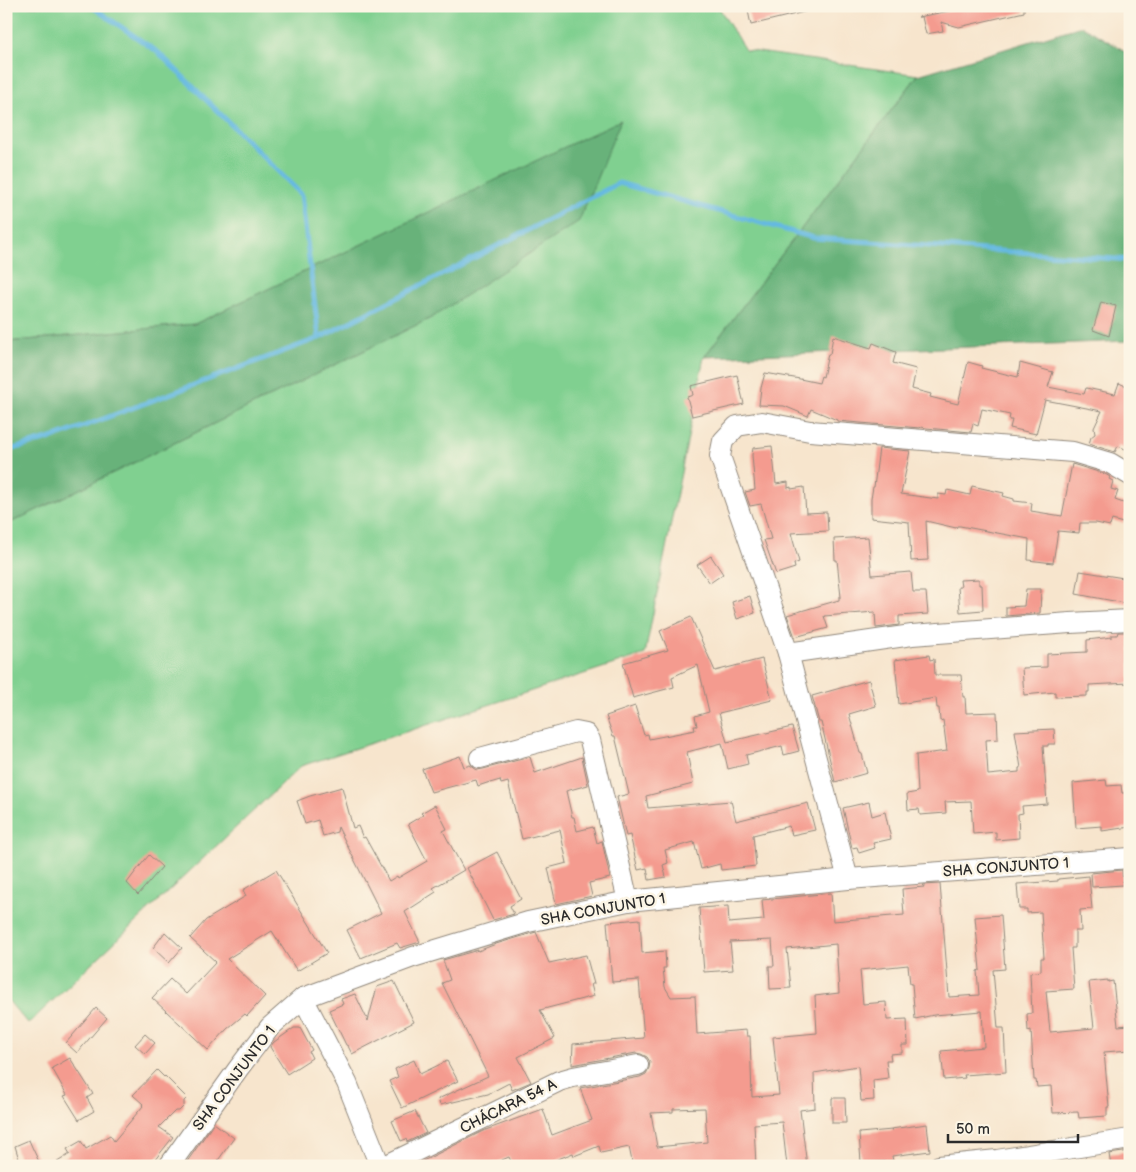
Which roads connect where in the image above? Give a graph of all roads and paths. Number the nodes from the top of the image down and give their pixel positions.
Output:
1 (1130, 475) edge
2 (1130, 620) edge
3 (788, 653) junction
4 (480, 758) dead end
5 (1130, 858) edge
6 (848, 879) junction
7 (628, 901) junction
8 (303, 998) junction
9 (638, 1065) dead end
10 (1130, 1139) edge
11 (169, 1166) edge
12 (380, 1166) edge
13 (384, 1166) edge
14 (939, 1166) edge

1 - 3 street
2 - 3 street
3 - 6 street
4 - 7 street
5 - 6 street, SHA CONJUNTO 1
6 - 7 street, SHA CONJUNTO 1
7 - 8 street, SHA CONJUNTO 1
8 - 11 street, SHA CONJUNTO 1
8 - 12 street
9 - 13 street, CHÁCARA 54 A
10 - 14 street

